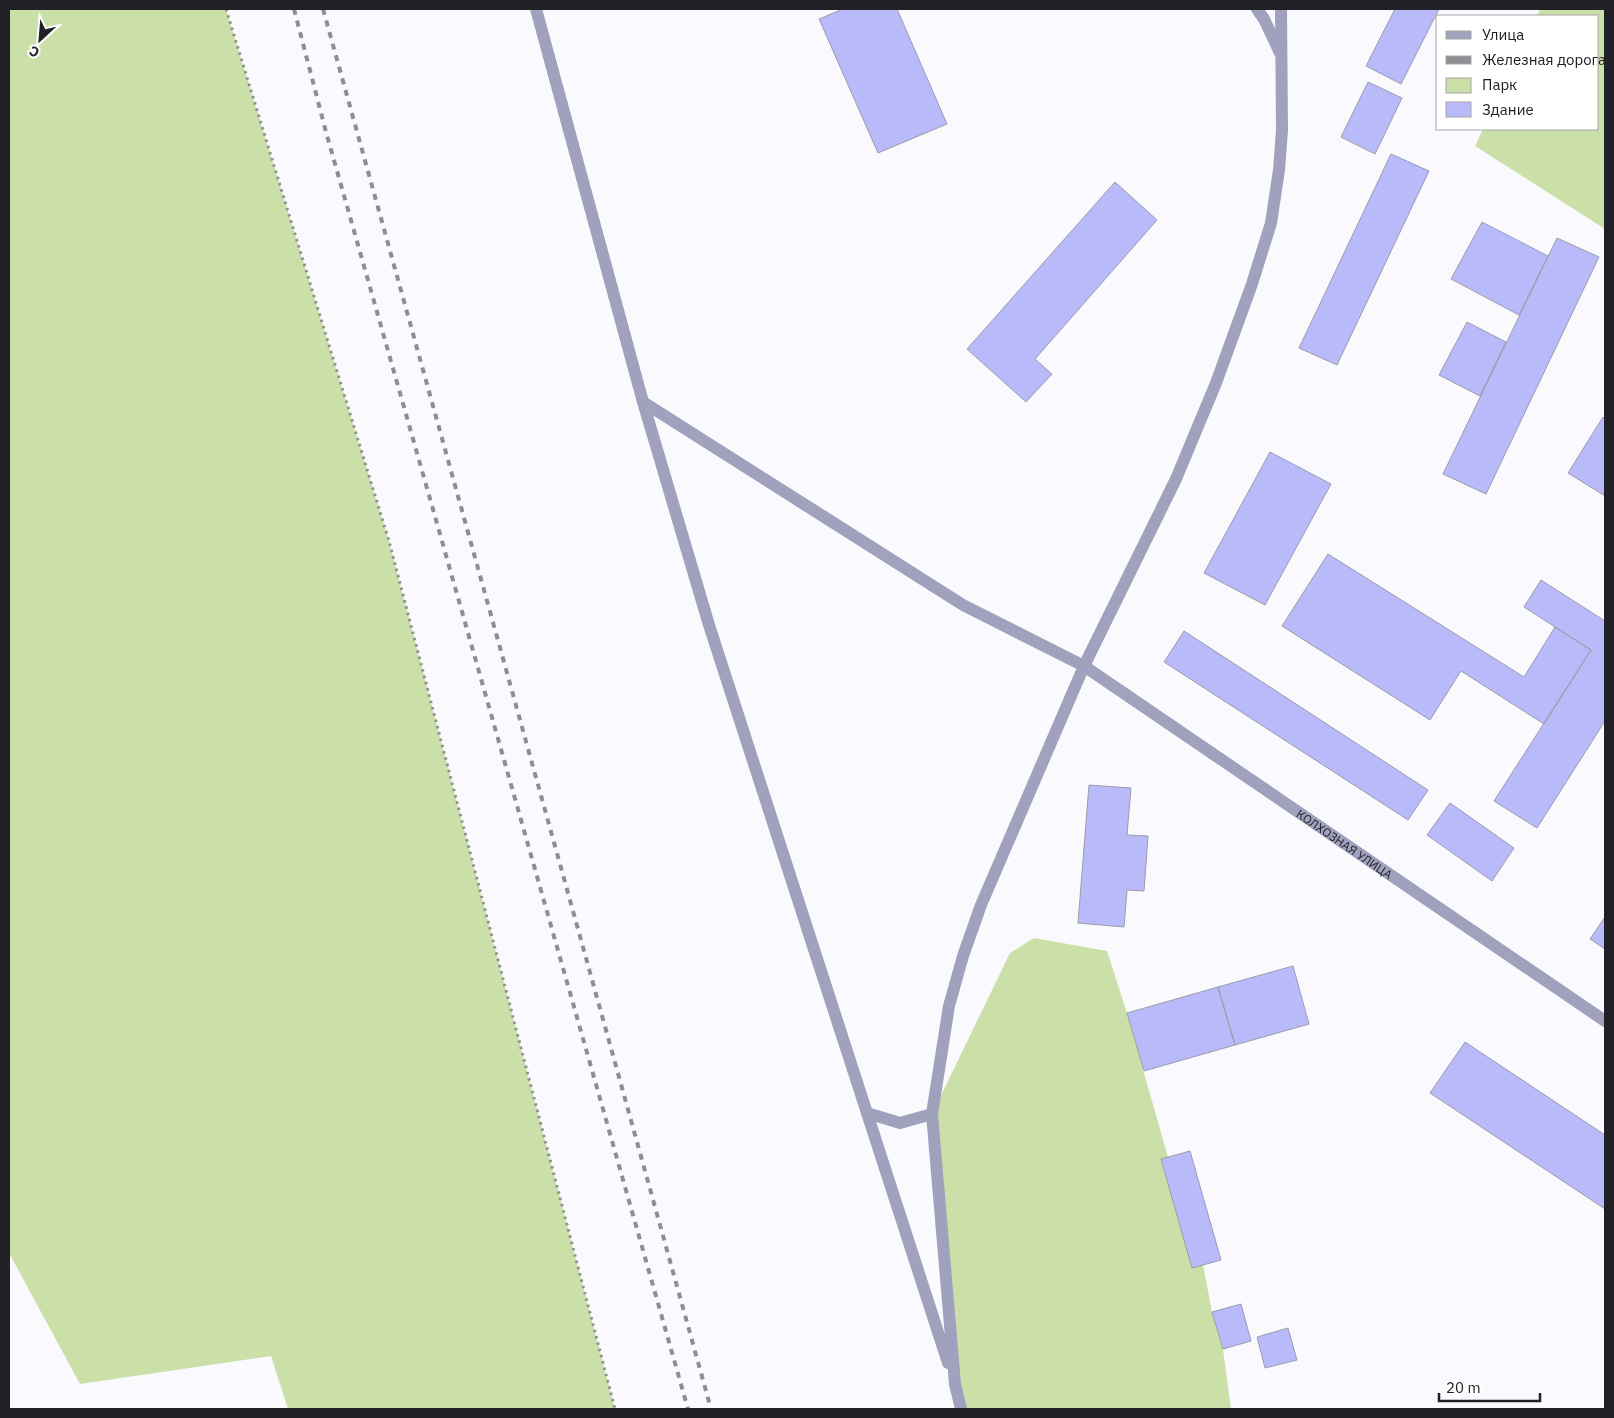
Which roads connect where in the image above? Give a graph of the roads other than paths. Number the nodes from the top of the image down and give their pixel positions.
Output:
1 (536, 9) edge
2 (1257, 9) edge
3 (1281, 9) edge
4 (1282, 58) junction
5 (643, 402) junction
6 (1084, 666) junction
7 (1605, 1021) edge
8 (867, 1113) junction
9 (932, 1114) junction
10 (954, 1384) junction
11 (961, 1409) edge

1 - 5 street
2 - 4 street
3 - 4 street
4 - 6 street
5 - 6 street, КОЛХОЗНАЯ УЛИЦА
5 - 8 street
6 - 7 street, КОЛХОЗНАЯ УЛИЦА
6 - 9 street
8 - 9 street
8 - 10 street
9 - 10 street
10 - 11 street

